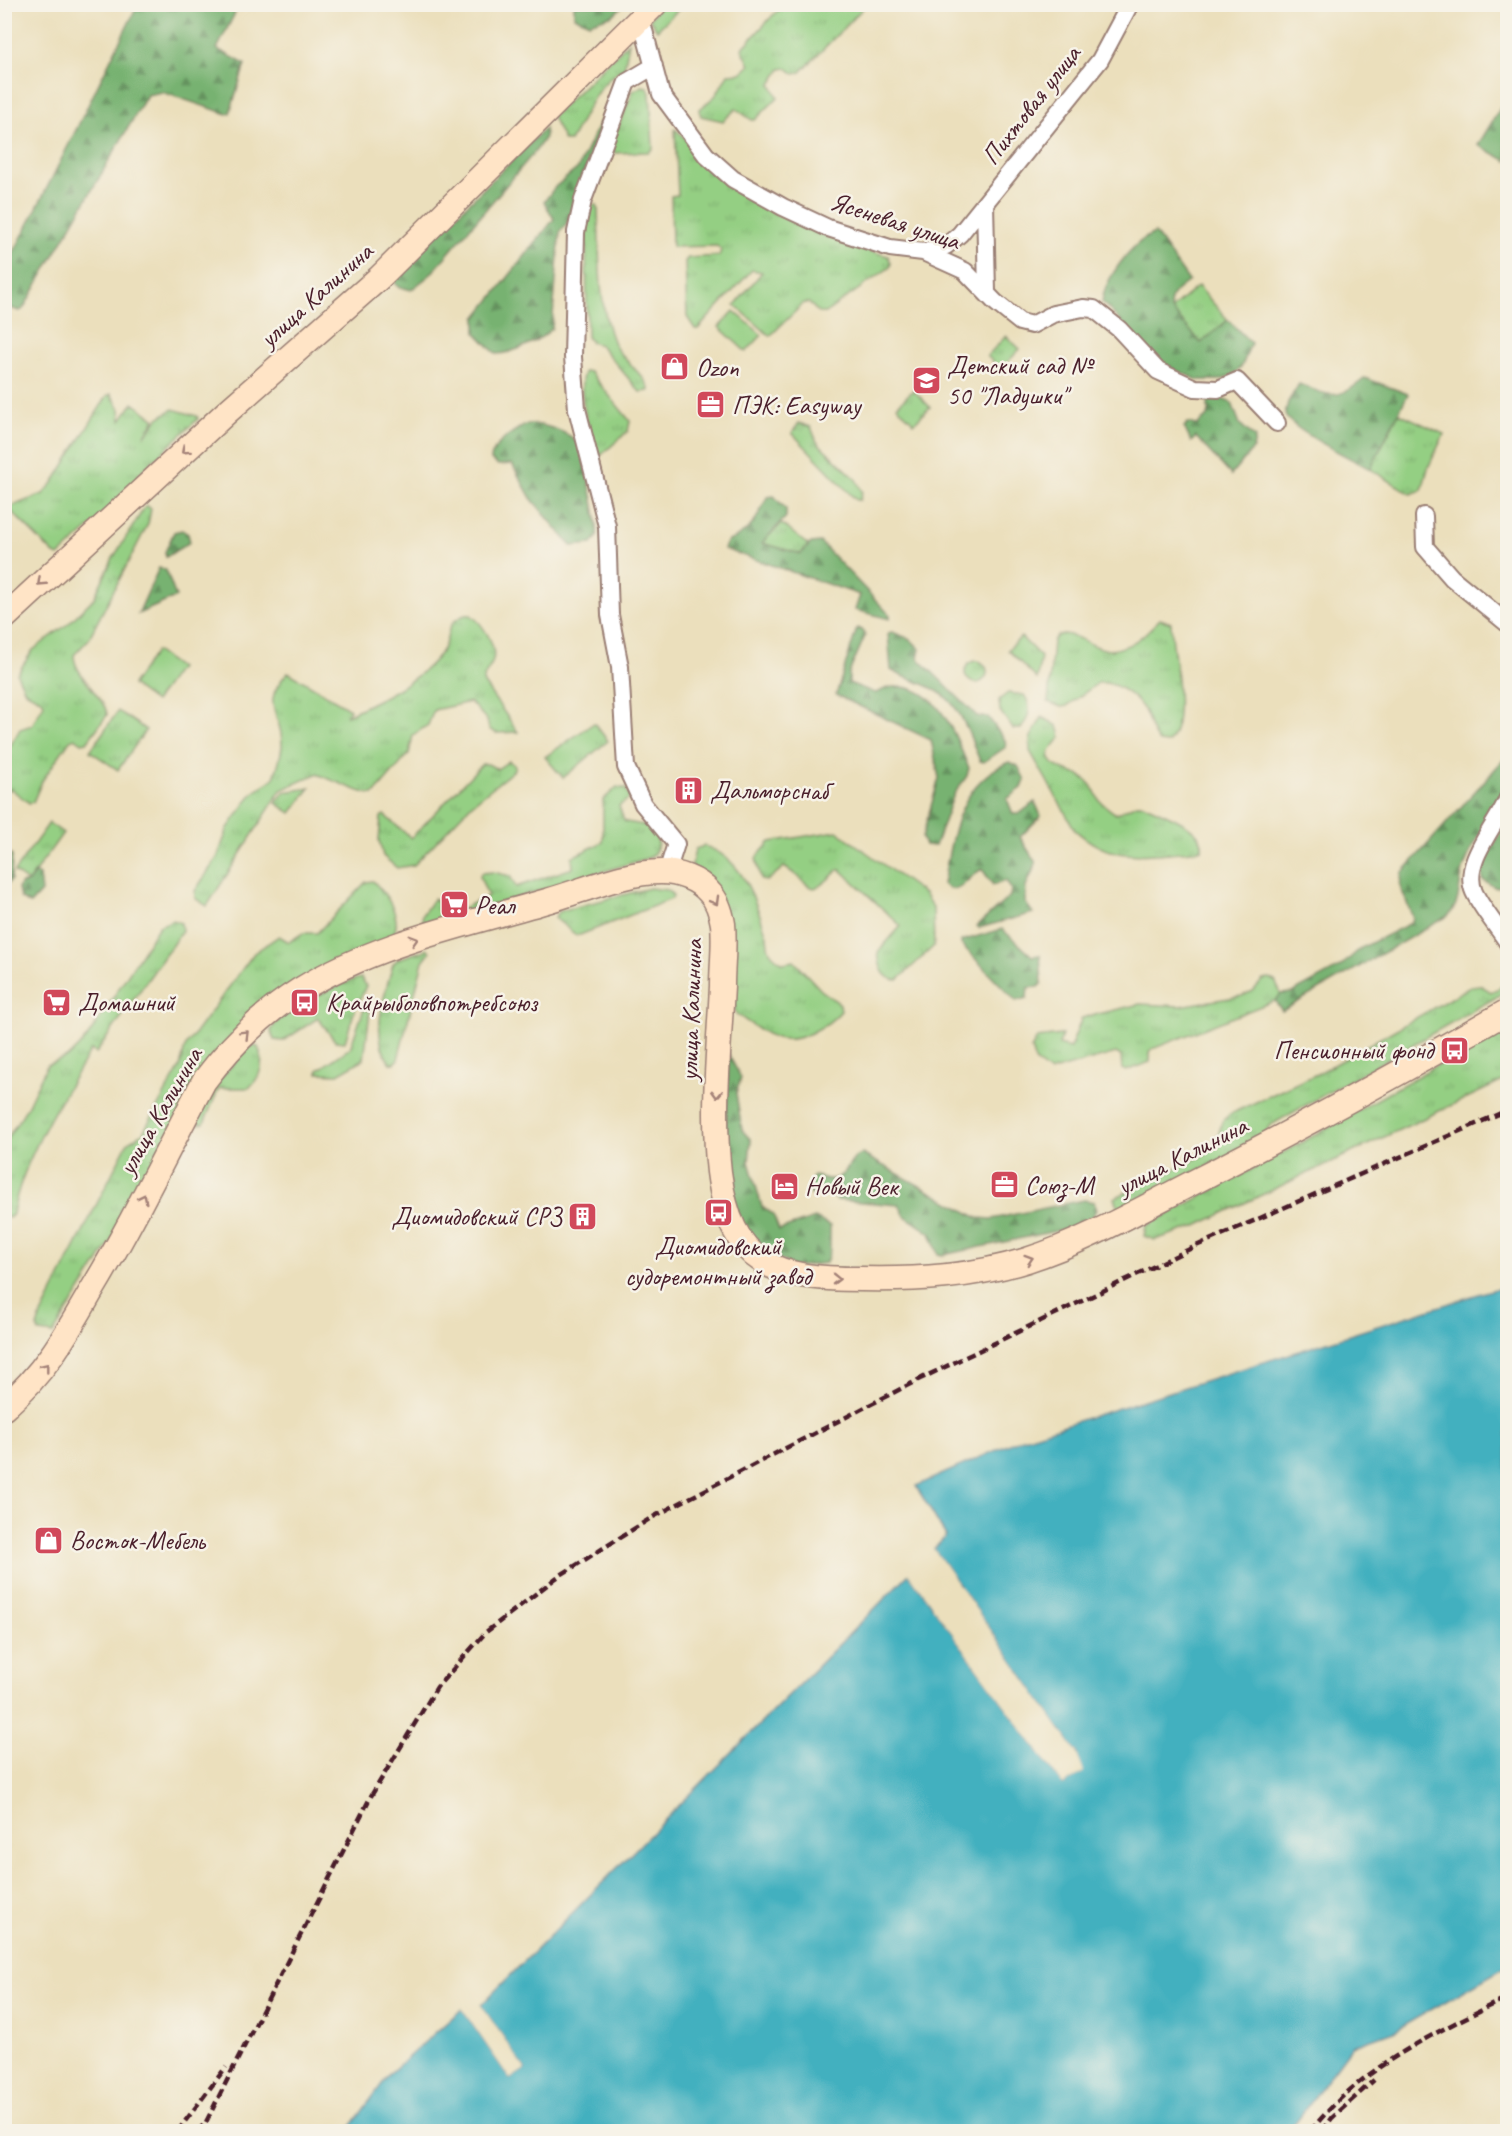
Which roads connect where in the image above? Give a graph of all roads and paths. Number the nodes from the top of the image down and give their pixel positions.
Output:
1 (1130, 4) edge
2 (648, 12) edge
3 (654, 66) junction
4 (985, 203) junction
5 (923, 252) junction
6 (987, 292) junction
7 (1277, 423) dead end
8 (1424, 516) dead end
9 (4, 618) edge
10 (1508, 624) edge
11 (1508, 798) edge
12 (667, 872) junction
13 (1508, 943) edge
14 (1508, 1011) edge
15 (4, 1408) edge

1 - 4 street, Пихтовая улица
2 - 3 street, Ясеневая улица
2 -> 9 main road, улица Калинина
3 - 5 street, Ясеневая улица
3 - 12 street
4 - 5 street, Пихтовая улица
4 - 6 street
5 - 6 street, Ясеневая улица
6 - 7 street, Ясеневая улица
8 - 10 street
11 - 13 street
12 -> 14 main road, улица Калинина
15 -> 12 main road, улица Калинина

